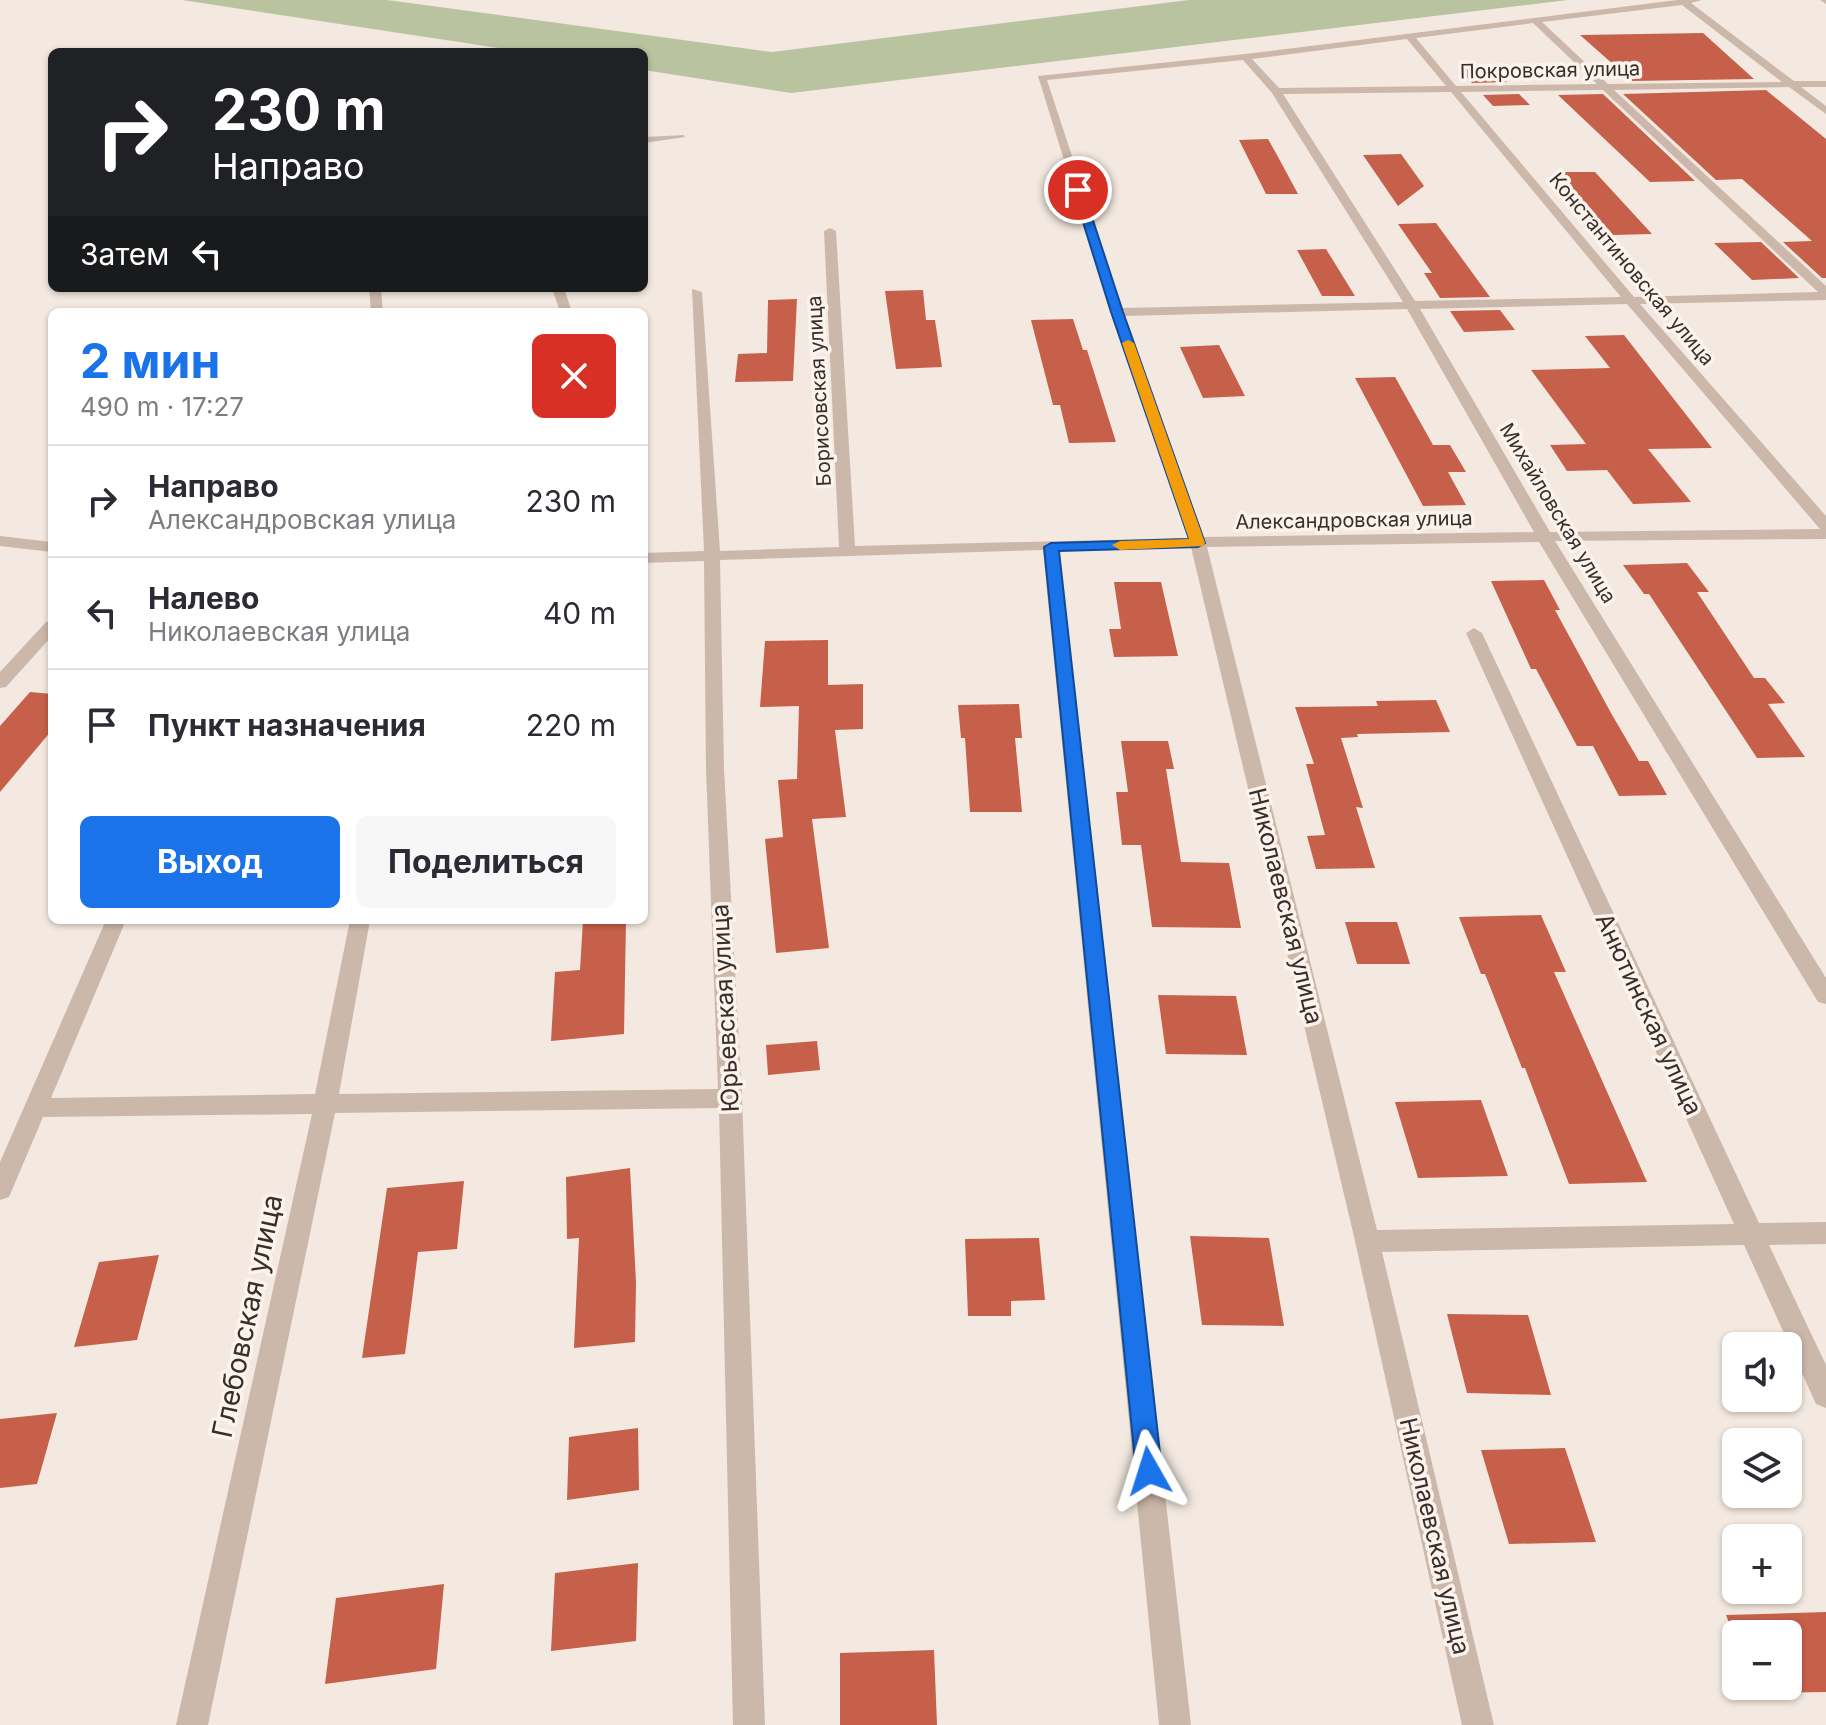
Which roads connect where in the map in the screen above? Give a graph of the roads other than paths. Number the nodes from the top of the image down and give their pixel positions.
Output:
1 (1698, 0) edge
2 (1684, 2) edge
3 (1534, 20) junction
4 (1410, 37) junction
5 (1245, 57) junction
6 (1792, 84) junction
7 (1826, 84) edge
8 (1605, 87) junction
9 (1456, 90) junction
10 (1276, 91) junction
11 (1826, 111) edge
12 (680, 137) dead end
13 (648, 140) edge
14 (830, 231) dead end
15 (696, 292) dead end
16 (1826, 295) edge
17 (1630, 300) junction
18 (1411, 305) junction
19 (1117, 312) junction
20 (1826, 526) edge
21 (1826, 534) edge
22 (1544, 536) junction
23 (0, 541) edge
24 (1198, 543) junction
25 (48, 547) edge
26 (1051, 547) junction
27 (847, 550) junction
28 (712, 556) junction
29 (648, 558) edge
30 (48, 630) edge
31 (1474, 633) dead end
32 (0, 683) edge
33 (114, 924) edge
34 (359, 924) edge
35 (1826, 996) edge
36 (730, 1098) junction
37 (325, 1105) junction
38 (36, 1108) junction
39 (0, 1190) edge
40 (1826, 1233) edge
41 (1750, 1234) junction
42 (1367, 1241) junction
43 (1826, 1395) edge
44 (192, 1725) edge
45 (749, 1725) edge
46 (1175, 1725) edge
47 (1478, 1725) edge

1 - 2 street
2 - 3 street
2 - 6 street
3 - 4 street
3 - 8 street
4 - 5 street
4 - 9 street, Константиновская улица
5 - 10 street, Михайловская улица
5 - 19 street, Николаевская улица
6 - 7 street, Покровская улица
6 - 8 street, Покровская улица
6 - 11 street
8 - 9 street, Покровская улица
8 - 16 street
9 - 10 street, Покровская улица
9 - 17 street, Константиновская улица
10 - 18 street, Михайловская улица
12 - 13 street
14 - 27 street, Борисовская улица
15 - 28 street, Юрьевская улица
16 - 17 street
17 - 18 street
17 - 20 street, Константиновская улица
18 - 19 street
18 - 22 street, Михайловская улица
19 - 24 street, Николаевская улица
21 - 22 street, Александровская улица
22 - 24 street, Александровская улица
22 - 35 street, Михайловская улица
23 - 25 street
24 - 26 street, Александровская улица
24 - 42 street, Николаевская улица
26 - 27 street, Александровская улица
26 - 46 street
27 - 28 street, Александровская улица
28 - 29 street, Александровская улица
28 - 36 street, Юрьевская улица
30 - 32 street
31 - 41 street, Анютинская улица
33 - 38 street
34 - 37 street, Глебовская улица
36 - 37 street
36 - 45 street, Юрьевская улица
37 - 38 street
37 - 44 street, Глебовская улица
38 - 39 street
40 - 41 street
41 - 42 street
41 - 43 street, Анютинская улица
42 - 47 street, Николаевская улица

